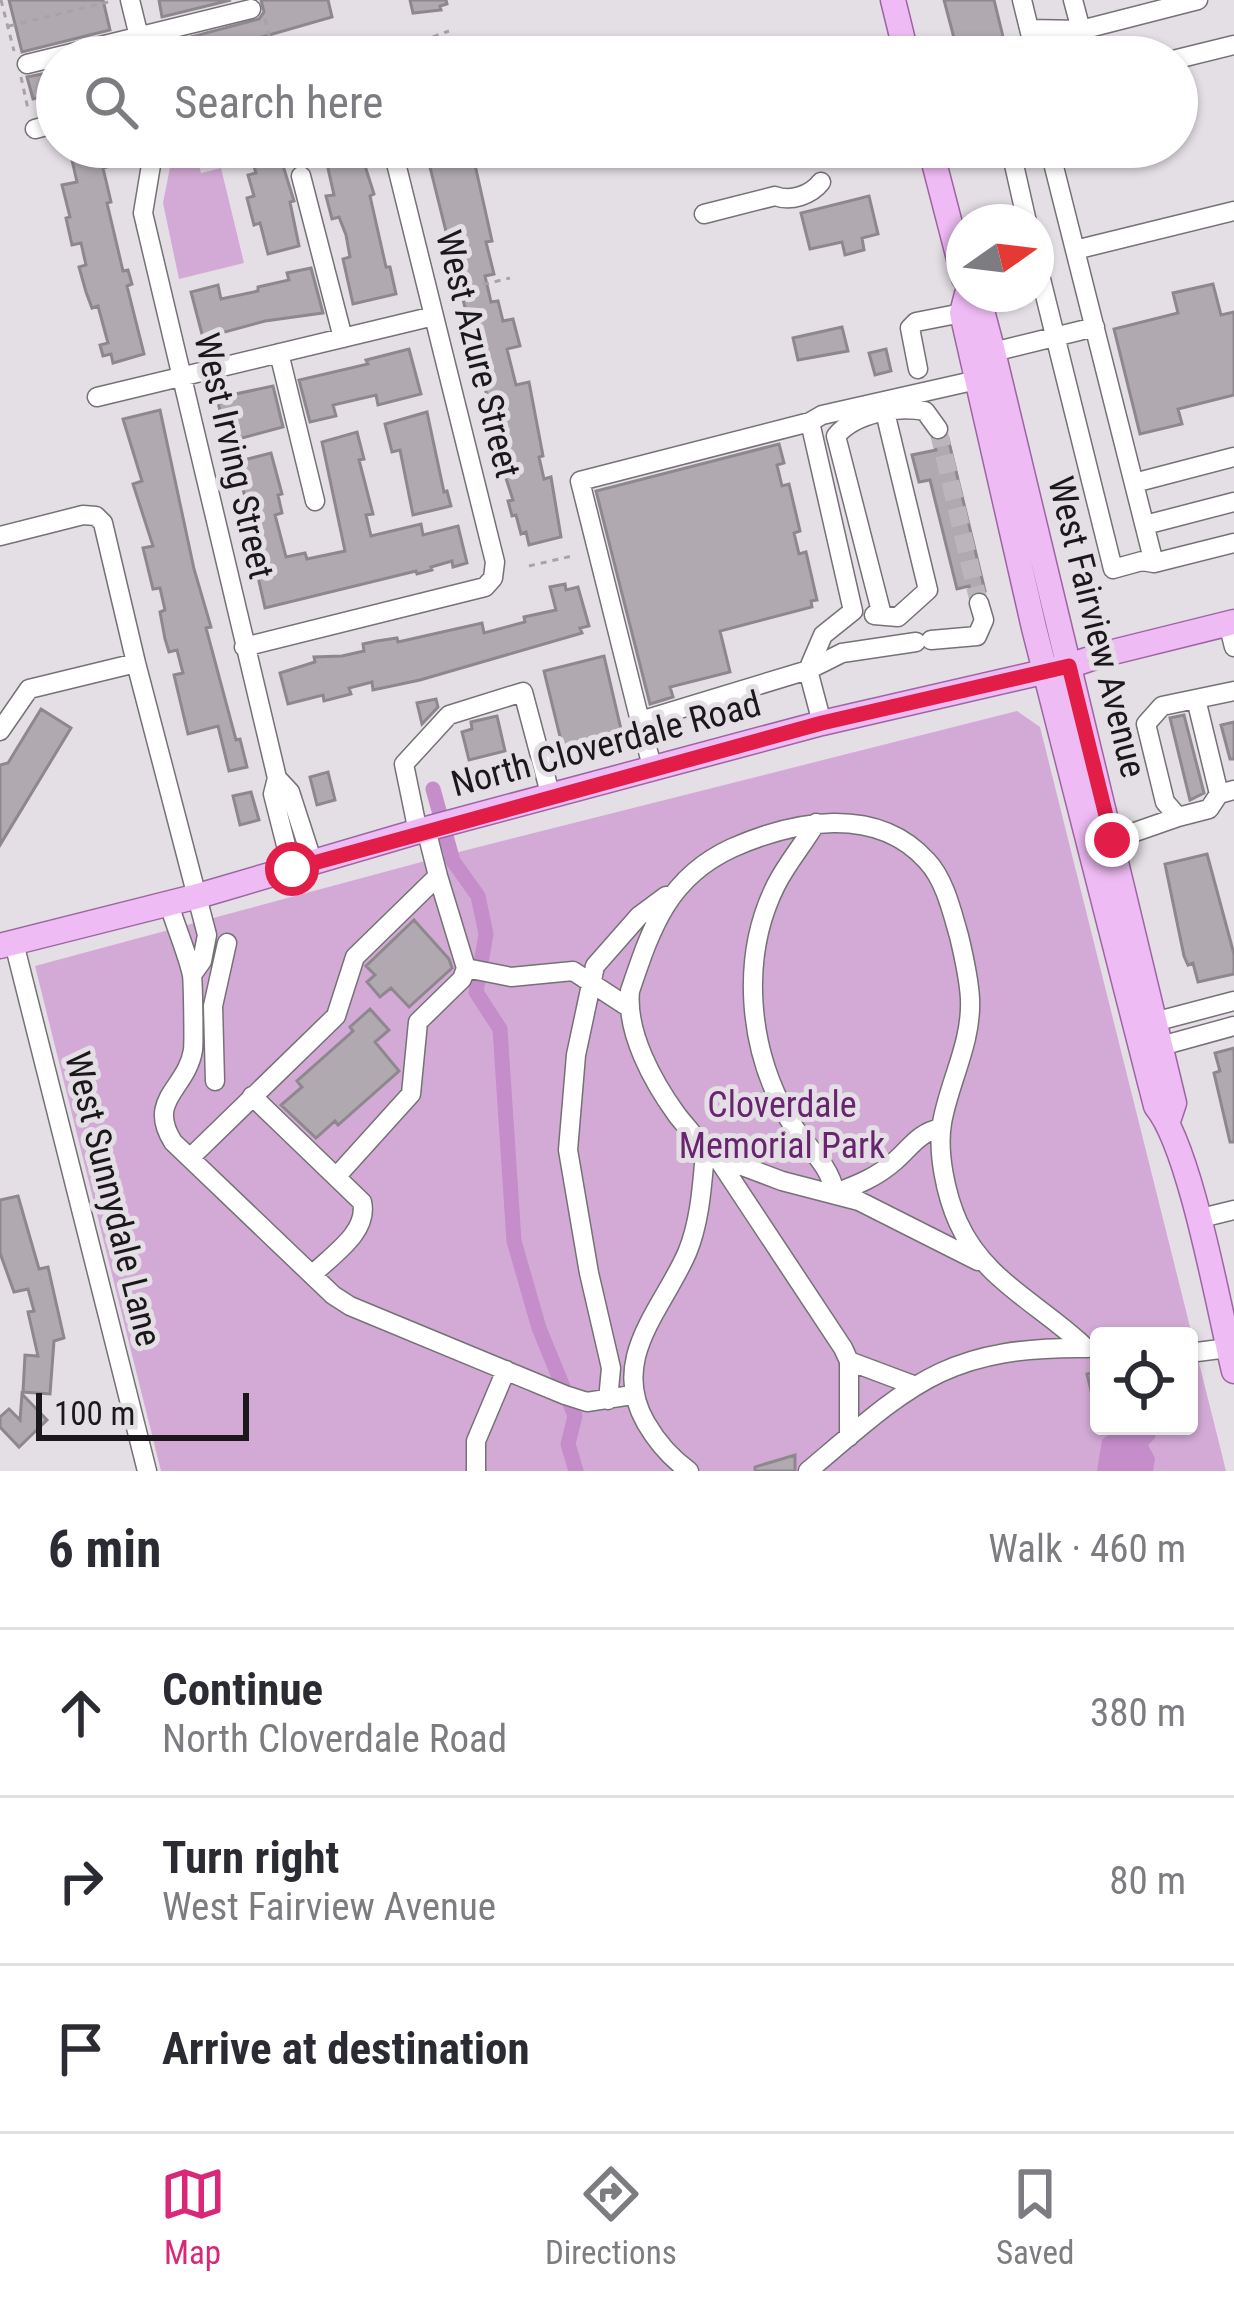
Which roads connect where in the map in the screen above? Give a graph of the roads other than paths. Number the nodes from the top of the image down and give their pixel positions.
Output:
1 (130, 0) edge
2 (893, 0) edge
3 (1022, 0) edge
4 (1073, 0) edge
5 (1198, 0) edge
6 (256, 8) road end
7 (1029, 29) junction
8 (1081, 31) junction
9 (139, 36) edge
10 (143, 36) edge
11 (902, 36) edge
12 (1031, 36) edge
13 (1234, 45) edge
14 (1198, 54) edge
15 (36, 62) edge
16 (27, 64) dead end
17 (150, 168) edge
18 (397, 168) edge
19 (935, 168) edge
20 (1015, 168) edge
21 (1054, 168) edge
22 (302, 176) dead end
23 (821, 182) dead end
24 (1023, 204) edge
25 (946, 209) edge
26 (1234, 211) edge
27 (704, 214) dead end
28 (1075, 250) junction
29 (946, 309) edge
30 (968, 312) edge
31 (982, 312) edge
32 (1048, 312) edge
33 (434, 316) junction
34 (1095, 327) junction
35 (343, 338) junction
36 (1054, 338) junction
37 (993, 352) junction
38 (279, 353) junction
39 (917, 369) dead end
40 (182, 376) junction
41 (977, 380) junction
42 (97, 397) dead end
43 (885, 412) junction
44 (810, 422) junction
45 (938, 429) dead end
46 (1234, 458) edge
47 (1134, 483) junction
48 (849, 487) junction
49 (825, 493) junction
50 (315, 501) dead end
51 (1234, 502) edge
52 (1144, 524) junction
53 (0, 536) edge
54 (1234, 543) edge
55 (1154, 563) junction
56 (979, 603) dead end
57 (853, 611) junction
58 (882, 615) junction
59 (1232, 631) edge
60 (244, 647) junction
61 (136, 663) junction
62 (1057, 668) junction
63 (808, 670) junction
64 (1234, 691) edge
65 (1196, 699) junction
66 (640, 721) junction
67 (822, 723) junction
68 (0, 731) edge
69 (653, 770) junction
70 (1226, 792) edge
71 (551, 797) junction
72 (1178, 817) junction
73 (816, 824) junction
74 (422, 831) junction
75 (1112, 840) junction
76 (302, 866) junction
77 (438, 875) junction
78 (670, 893) junction
79 (197, 896) junction
80 (169, 904) junction
81 (227, 943) dead end
82 (7, 944) edge
83 (466, 968) junction
84 (192, 975) junction
85 (591, 981) junction
86 (1234, 1001) edge
87 (628, 1006) junction
88 (1234, 1026) edge
89 (1157, 1034) junction
90 (215, 1081) dead end
91 (253, 1096) junction
92 (1168, 1121) junction
93 (940, 1128) junction
94 (711, 1155) junction
95 (190, 1158) junction
96 (336, 1177) junction
97 (835, 1192) junction
98 (1234, 1210) edge
99 (1197, 1220) junction
100 (982, 1264) junction
101 (312, 1275) junction
102 (1090, 1346) edge
103 (1090, 1348) edge
104 (1198, 1354) edge
105 (1231, 1360) edge
106 (849, 1361) junction
107 (506, 1370) junction
108 (913, 1385) junction
109 (632, 1395) junction
110 (608, 1400) junction
111 (849, 1437) junction
112 (147, 1471) edge
113 (476, 1471) edge
114 (688, 1471) edge
115 (808, 1471) edge

1 - 9 street
2 - 11 main road
3 - 7 street
4 - 8 street
5 - 8 street
6 - 10 street
7 - 8 street
7 - 12 street
13 - 14 street
15 - 16 street
17 - 40 street, West Irving Street
18 - 33 street, West Azure Street
19 - 25 main road
20 - 24 street
21 - 28 street
22 - 35 street
23 - 27 street
26 - 28 street
28 - 34 street
29 - 39 street
30 - 41 main road, West Fairview Avenue
31 - 37 main road, West Fairview Avenue
32 - 36 street
33 - 35 street
33 - 60 street, West Azure Street
34 - 36 street
34 - 47 street
35 - 38 street
36 - 37 street
36 - 55 street
37 - 62 main road, West Fairview Avenue
38 - 40 street
38 - 50 street
40 - 42 street
40 - 60 street, West Irving Street
41 - 44 street
41 - 62 main road, West Fairview Avenue
43 - 45 street
43 - 48 street
43 - 58 street
44 - 49 street
44 - 66 street
46 - 47 street
47 - 52 street
48 - 49 street
48 - 58 street
49 - 57 street
51 - 52 street
52 - 55 street
53 - 61 street
54 - 55 street
56 - 63 street
57 - 58 street
57 - 63 street
59 - 62 main road, North Cloverdale Road
60 - 76 street, West Irving Street
61 - 68 street
61 - 79 street
62 - 67 main road, North Cloverdale Road
62 - 75 main road, West Fairview Avenue
62 - 92 main road, West Fairview Avenue
63 - 66 street
63 - 67 street
64 - 65 street
65 - 70 street
65 - 72 street
66 - 69 street
67 - 69 main road, North Cloverdale Road
69 - 71 main road, North Cloverdale Road
70 - 72 street
71 - 74 main road, North Cloverdale Road
71 - 74 street
72 - 75 street
73 - 78 street
73 - 93 street
73 - 97 street
74 - 76 main road, North Cloverdale Road
74 - 77 street
75 - 89 main road, West Fairview Avenue
76 - 79 main road, North Cloverdale Road
77 - 83 street
77 - 91 street
78 - 85 street
78 - 87 street
79 - 80 main road, North Cloverdale Road
79 - 84 street
80 - 82 main road, North Cloverdale Road
80 - 84 street
81 - 90 street
82 - 112 street, West Sunnydale Lane
83 - 85 street
83 - 96 street
84 - 95 street
85 - 87 street
85 - 110 street
86 - 89 street
87 - 94 street
88 - 89 street
89 - 92 main road, West Fairview Avenue
91 - 95 street
91 - 96 street
92 - 99 main road, West Fairview Avenue
93 - 97 street
93 - 100 street
94 - 97 street
94 - 106 street
94 - 109 street
95 - 101 street
96 - 101 street
97 - 100 street
98 - 99 street
99 - 105 main road, West Fairview Avenue
100 - 102 street
101 - 107 street
103 - 108 street
104 - 105 street
106 - 108 street
106 - 111 street
107 - 110 street
107 - 113 street
108 - 111 street
109 - 110 street
109 - 114 street
111 - 115 street

